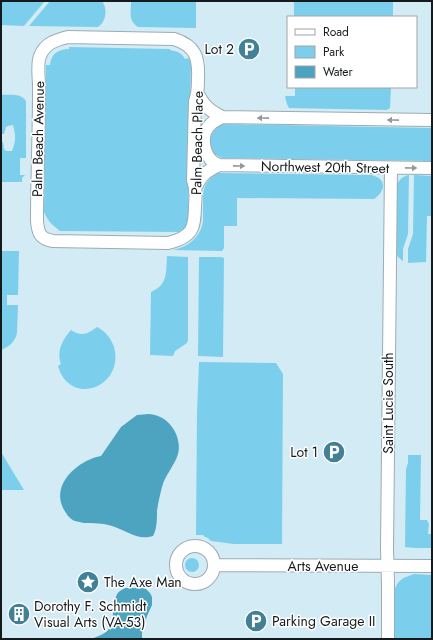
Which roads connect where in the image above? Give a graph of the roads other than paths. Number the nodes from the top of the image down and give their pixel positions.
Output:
1 (47, 44) joint
2 (198, 94) junction
3 (222, 117) junction
4 (432, 120) edge
5 (219, 166) junction
6 (391, 168) junction
7 (432, 168) edge
8 (196, 187) junction
9 (40, 236) joint
10 (214, 566) dead end
11 (388, 566) junction
12 (432, 566) edge
13 (388, 639) edge

1 - 2 street, Palm Beach Place
1 - 9 street, Palm Beach Avenue
2 - 3 street
2 - 8 street, Palm Beach Place
4 -> 3 street
3 - 5 street
5 -> 6 street, Northwest 20th Street
5 - 8 street
6 -> 7 street, Northwest 20th Street
6 - 11 street, Saint Lucie South
8 - 9 street, Palm Beach Place
10 - 11 street, Arts Avenue
11 - 12 street, Arts Avenue
11 - 13 street, Saint Lucie South

